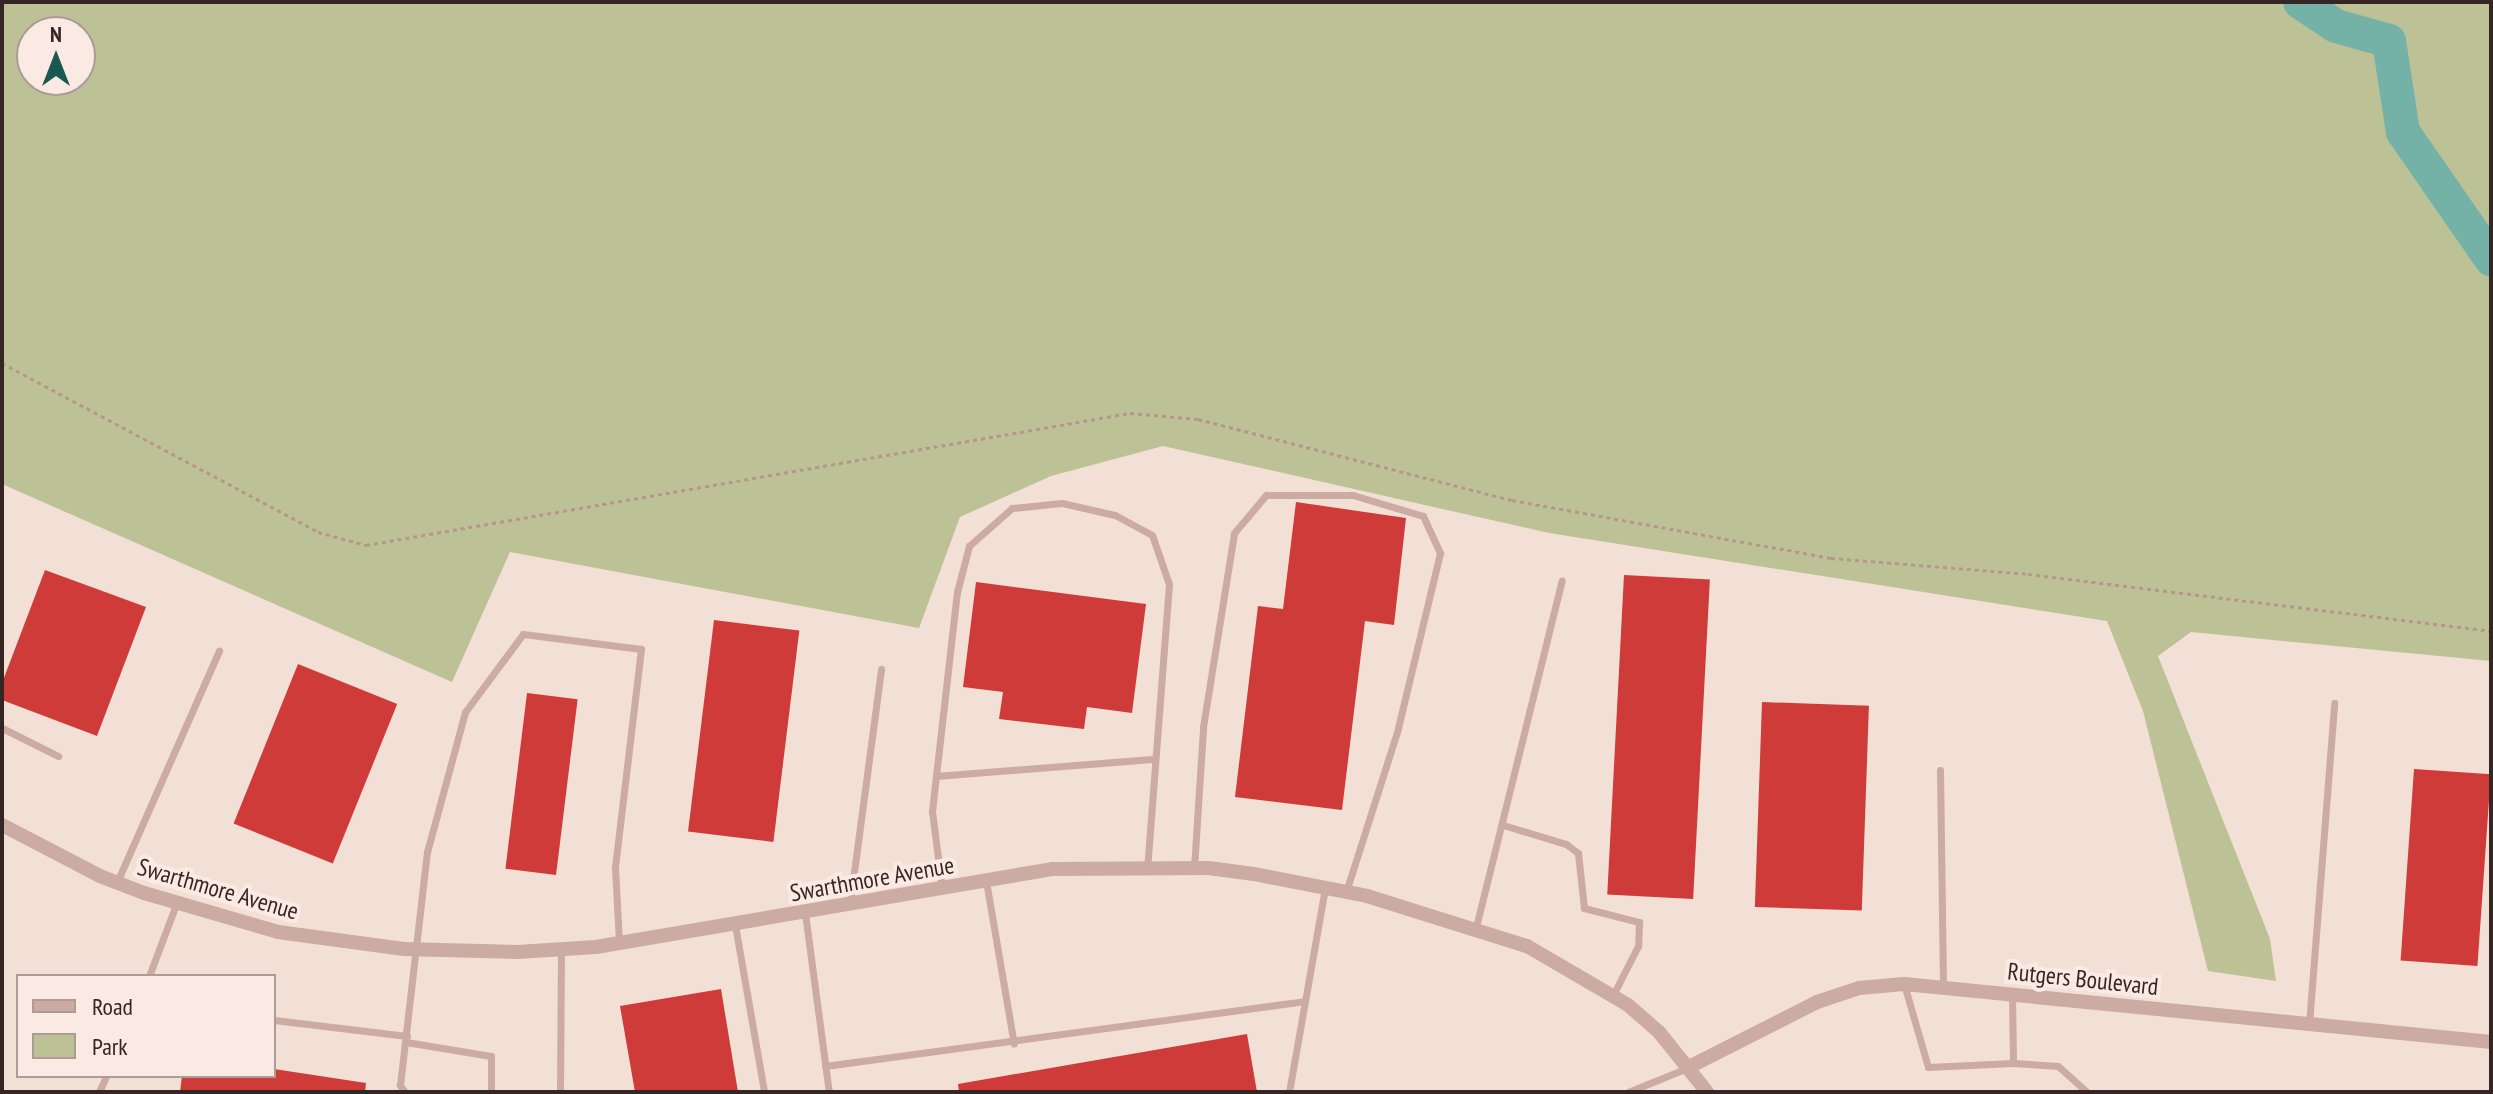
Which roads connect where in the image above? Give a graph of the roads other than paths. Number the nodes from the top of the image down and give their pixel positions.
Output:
1 (1562, 580) dead end
2 (219, 651) dead end
3 (881, 669) dead end
4 (2334, 703) dead end
5 (2, 728) edge
6 (58, 756) dead end
7 (1152, 759) junction
8 (1940, 770) dead end
9 (936, 776) junction
10 (2, 825) edge
11 (1503, 825) junction
12 (1194, 868) junction
13 (1147, 869) junction
14 (986, 881) junction
15 (117, 882) junction
16 (1325, 888) junction
17 (942, 889) junction
18 (1346, 892) junction
19 (177, 902) junction
20 (850, 905) junction
21 (805, 913) junction
22 (735, 925) junction
23 (1476, 927) junction
24 (619, 943) junction
25 (419, 949) junction
26 (561, 949) junction
27 (150, 974) edge
28 (1904, 984) junction
29 (1943, 988) junction
30 (2012, 994) junction
31 (1613, 995) junction
32 (1305, 1001) junction
33 (276, 1020) edge
34 (2309, 1024) junction
35 (406, 1039) junction
36 (2491, 1042) edge
37 (1014, 1044) junction
38 (2013, 1063) junction
39 (825, 1066) junction
40 (1687, 1068) junction
41 (405, 1092) edge
42 (491, 1092) edge
43 (560, 1092) edge
44 (764, 1092) edge
45 (829, 1092) edge
46 (1289, 1092) edge
47 (1628, 1092) edge
48 (1707, 1092) edge
49 (2087, 1092) edge

1 - 11 lane
2 - 15 lane
3 - 20 lane
4 - 34 lane
5 - 6 lane
7 - 9 lane
7 - 9 lane
7 - 13 lane
8 - 29 lane
9 - 17 lane
10 - 15 street, Swarthmore Avenue
11 - 23 lane
11 - 31 lane
12 - 13 street, Swarthmore Avenue
12 - 16 street, Swarthmore Avenue
12 - 18 lane
13 - 14 street, Swarthmore Avenue
14 - 17 street, Swarthmore Avenue
14 - 37 lane
15 - 19 street, Swarthmore Avenue
16 - 18 street, Swarthmore Avenue
16 - 32 lane
17 - 20 street, Swarthmore Avenue
18 - 23 street, Swarthmore Avenue
19 - 25 street, Swarthmore Avenue
19 - 27 lane
20 - 21 street, Swarthmore Avenue
21 - 22 street, Swarthmore Avenue
21 - 39 lane
22 - 24 street, Swarthmore Avenue
22 - 44 lane
23 - 31 street, Swarthmore Avenue
24 - 25 lane
24 - 26 street, Swarthmore Avenue
25 - 26 street, Swarthmore Avenue
25 - 35 lane
26 - 43 lane
28 - 29 street, Rutgers Boulevard
28 - 38 lane
28 - 40 street, Rutgers Boulevard
29 - 30 street, Rutgers Boulevard
30 - 34 street, Rutgers Boulevard
30 - 38 lane
31 - 40 street, Swarthmore Avenue
32 - 37 lane
32 - 46 lane
33 - 35 lane
34 - 36 street, Rutgers Boulevard
35 - 41 lane
35 - 42 lane
37 - 39 lane
38 - 49 lane
39 - 45 lane
40 - 47 lane
40 - 48 street, Swarthmore Avenue

